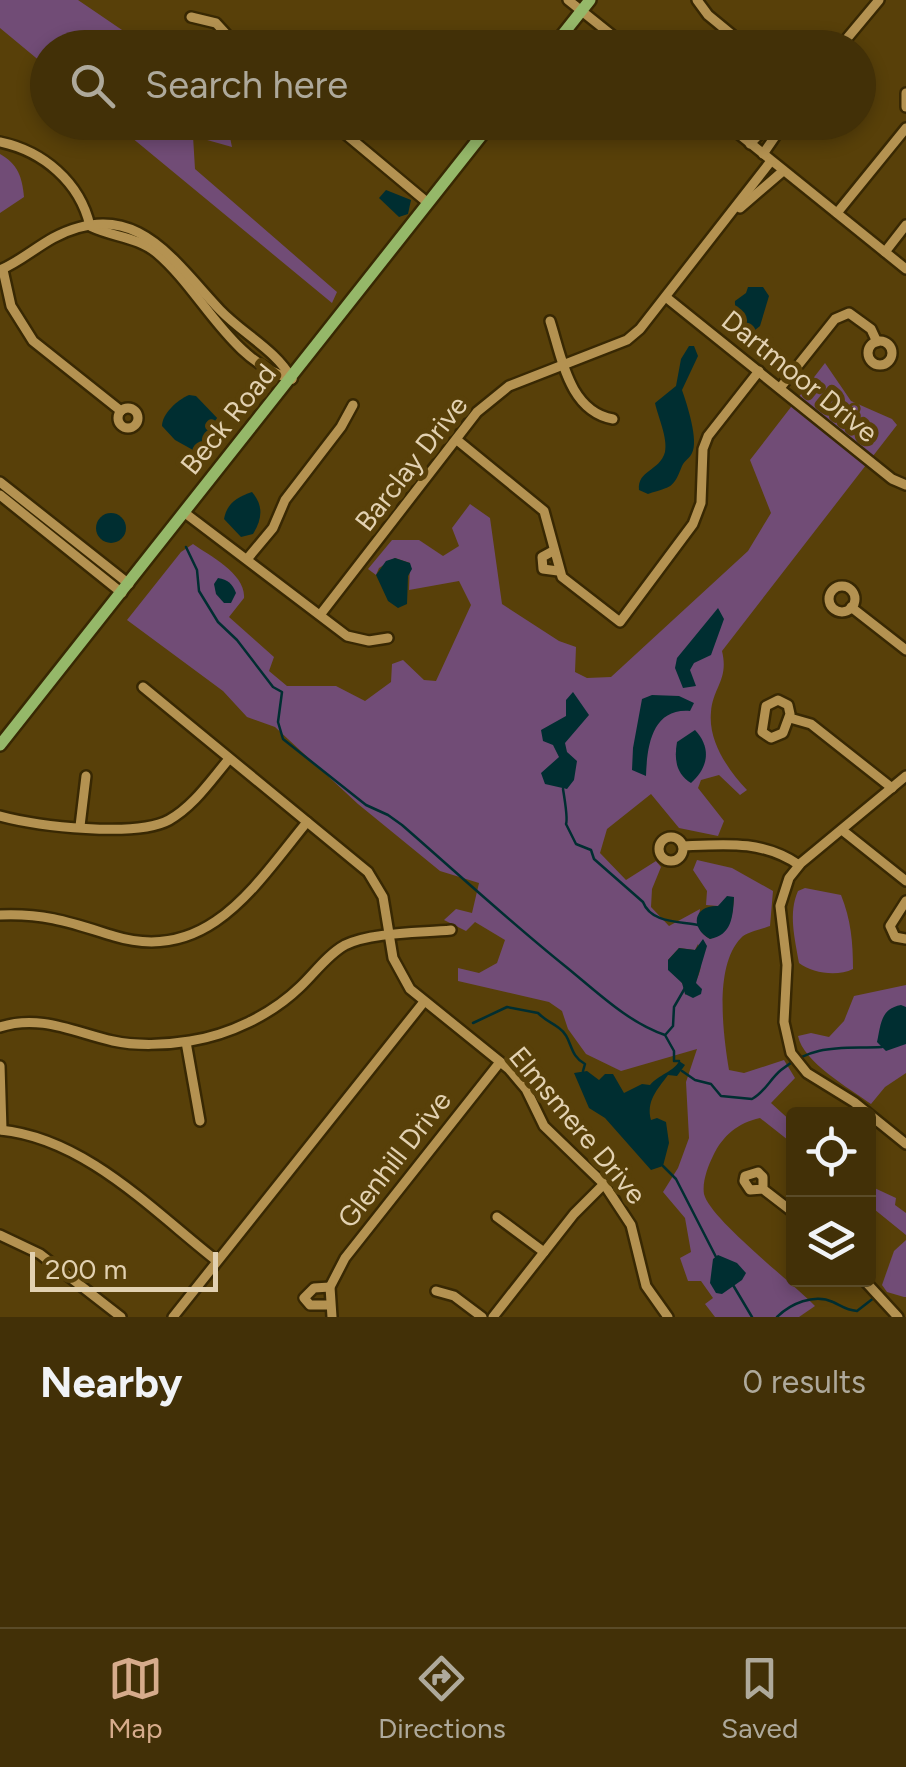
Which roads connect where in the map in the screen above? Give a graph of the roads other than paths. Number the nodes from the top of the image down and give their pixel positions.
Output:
1 (568, 0) edge
2 (697, 0) edge
3 (879, 0) edge
4 (585, 5) edge
5 (190, 17) dead end
6 (222, 30) edge
7 (566, 30) edge
8 (610, 30) edge
9 (726, 30) edge
10 (854, 30) edge
11 (906, 93) edge
12 (906, 108) edge
13 (906, 128) edge
14 (353, 140) edge
15 (478, 140) edge
16 (745, 140) edge
17 (754, 140) edge
18 (776, 140) edge
19 (0, 142) edge
20 (750, 144) junction
21 (767, 158) junction
22 (783, 170) junction
23 (428, 203) junction
24 (734, 213) junction
25 (837, 214) junction
26 (906, 224) edge
27 (90, 226) junction
28 (885, 252) junction
29 (906, 268) edge
30 (1, 270) edge
31 (667, 298) junction
32 (550, 321) dead end
33 (877, 342) dead end
34 (564, 363) junction
35 (759, 371) junction
36 (292, 379) junction
37 (780, 388) junction
38 (354, 405) dead end
39 (121, 411) dead end
40 (614, 419) dead end
41 (456, 440) junction
42 (0, 482) edge
43 (906, 485) edge
44 (0, 495) edge
45 (185, 513) junction
46 (248, 558) junction
47 (126, 588) junction
48 (852, 606) dead end
49 (320, 615) junction
50 (388, 638) dead end
51 (906, 650) edge
52 (143, 687) dead end
53 (790, 718) dead end
54 (0, 744) edge
55 (228, 759) junction
56 (86, 776) dead end
57 (906, 776) edge
58 (892, 788) junction
59 (0, 816) edge
60 (307, 822) junction
61 (80, 826) junction
62 (842, 830) junction
63 (684, 846) dead end
64 (799, 865) junction
65 (906, 880) edge
66 (906, 901) edge
67 (0, 916) edge
68 (452, 930) dead end
69 (390, 936) junction
70 (906, 938) edge
71 (424, 1003) junction
72 (0, 1027) edge
73 (186, 1042) junction
74 (500, 1062) junction
75 (0, 1066) edge
76 (200, 1121) dead end
77 (1, 1130) edge
78 (906, 1144) edge
79 (604, 1184) junction
80 (763, 1189) dead end
81 (786, 1207) edge
82 (497, 1218) dead end
83 (0, 1235) edge
84 (544, 1252) junction
85 (217, 1262) junction
86 (330, 1287) junction
87 (870, 1287) edge
88 (436, 1291) dead end
89 (330, 1305) junction
90 (121, 1317) edge
91 (173, 1317) edge
92 (332, 1317) edge
93 (482, 1317) edge
94 (493, 1317) edge
95 (668, 1317) edge
96 (898, 1317) edge

1 - 4 street
2 - 9 street
3 - 10 street
4 - 7 main road
4 - 8 street
5 - 6 street
11 - 12 street
13 - 25 street
14 - 23 street
15 - 23 main road, Beck Road
16 - 20 street
17 - 20 street
18 - 21 street, Barclay Drive
19 - 27 street
20 - 21 street
21 - 22 street
21 - 24 street, Barclay Drive
22 - 24 street, Barclay Drive
22 - 25 street
23 - 36 main road, Beck Road
24 - 31 street, Barclay Drive
25 - 28 street
26 - 28 street
27 - 30 street
27 - 36 street
28 - 29 street
30 - 39 street
31 - 34 street, Barclay Drive
31 - 35 street, Dartmoor Drive
32 - 34 street
33 - 37 street
34 - 40 street
34 - 41 street, Barclay Drive
35 - 37 street, Dartmoor Drive
35 - 41 street
36 - 45 main road, Beck Road
37 - 43 street, Dartmoor Drive
38 - 46 street
41 - 49 street, Barclay Drive
42 - 47 street
44 - 47 street
45 - 46 street
45 - 47 main road, Beck Road
46 - 49 street
47 - 54 main road, Beck Road
48 - 51 street
49 - 50 street
52 - 55 street, Elmsmere Drive
53 - 58 street
55 - 60 street, Elmsmere Drive
55 - 61 street
56 - 61 street
57 - 58 street
58 - 62 street
59 - 61 street
60 - 67 street
60 - 69 street, Elmsmere Drive
62 - 64 street
62 - 65 street
63 - 64 street
64 - 78 street
66 - 70 street
68 - 69 street
69 - 71 street, Elmsmere Drive
69 - 73 street
71 - 74 street, Elmsmere Drive
71 - 85 street
72 - 73 street
73 - 76 street
74 - 79 street, Elmsmere Drive
74 - 86 street, Glenhill Drive
75 - 77 street
77 - 85 street
79 - 84 street
79 - 95 street, Elmsmere Drive
80 - 81 street
82 - 84 street
83 - 90 street
84 - 94 street
85 - 91 street
86 - 89 street, Glenhill Drive
86 - 89 street, Glenhill Drive
87 - 96 street
88 - 93 street
89 - 92 street, Glenhill Drive

